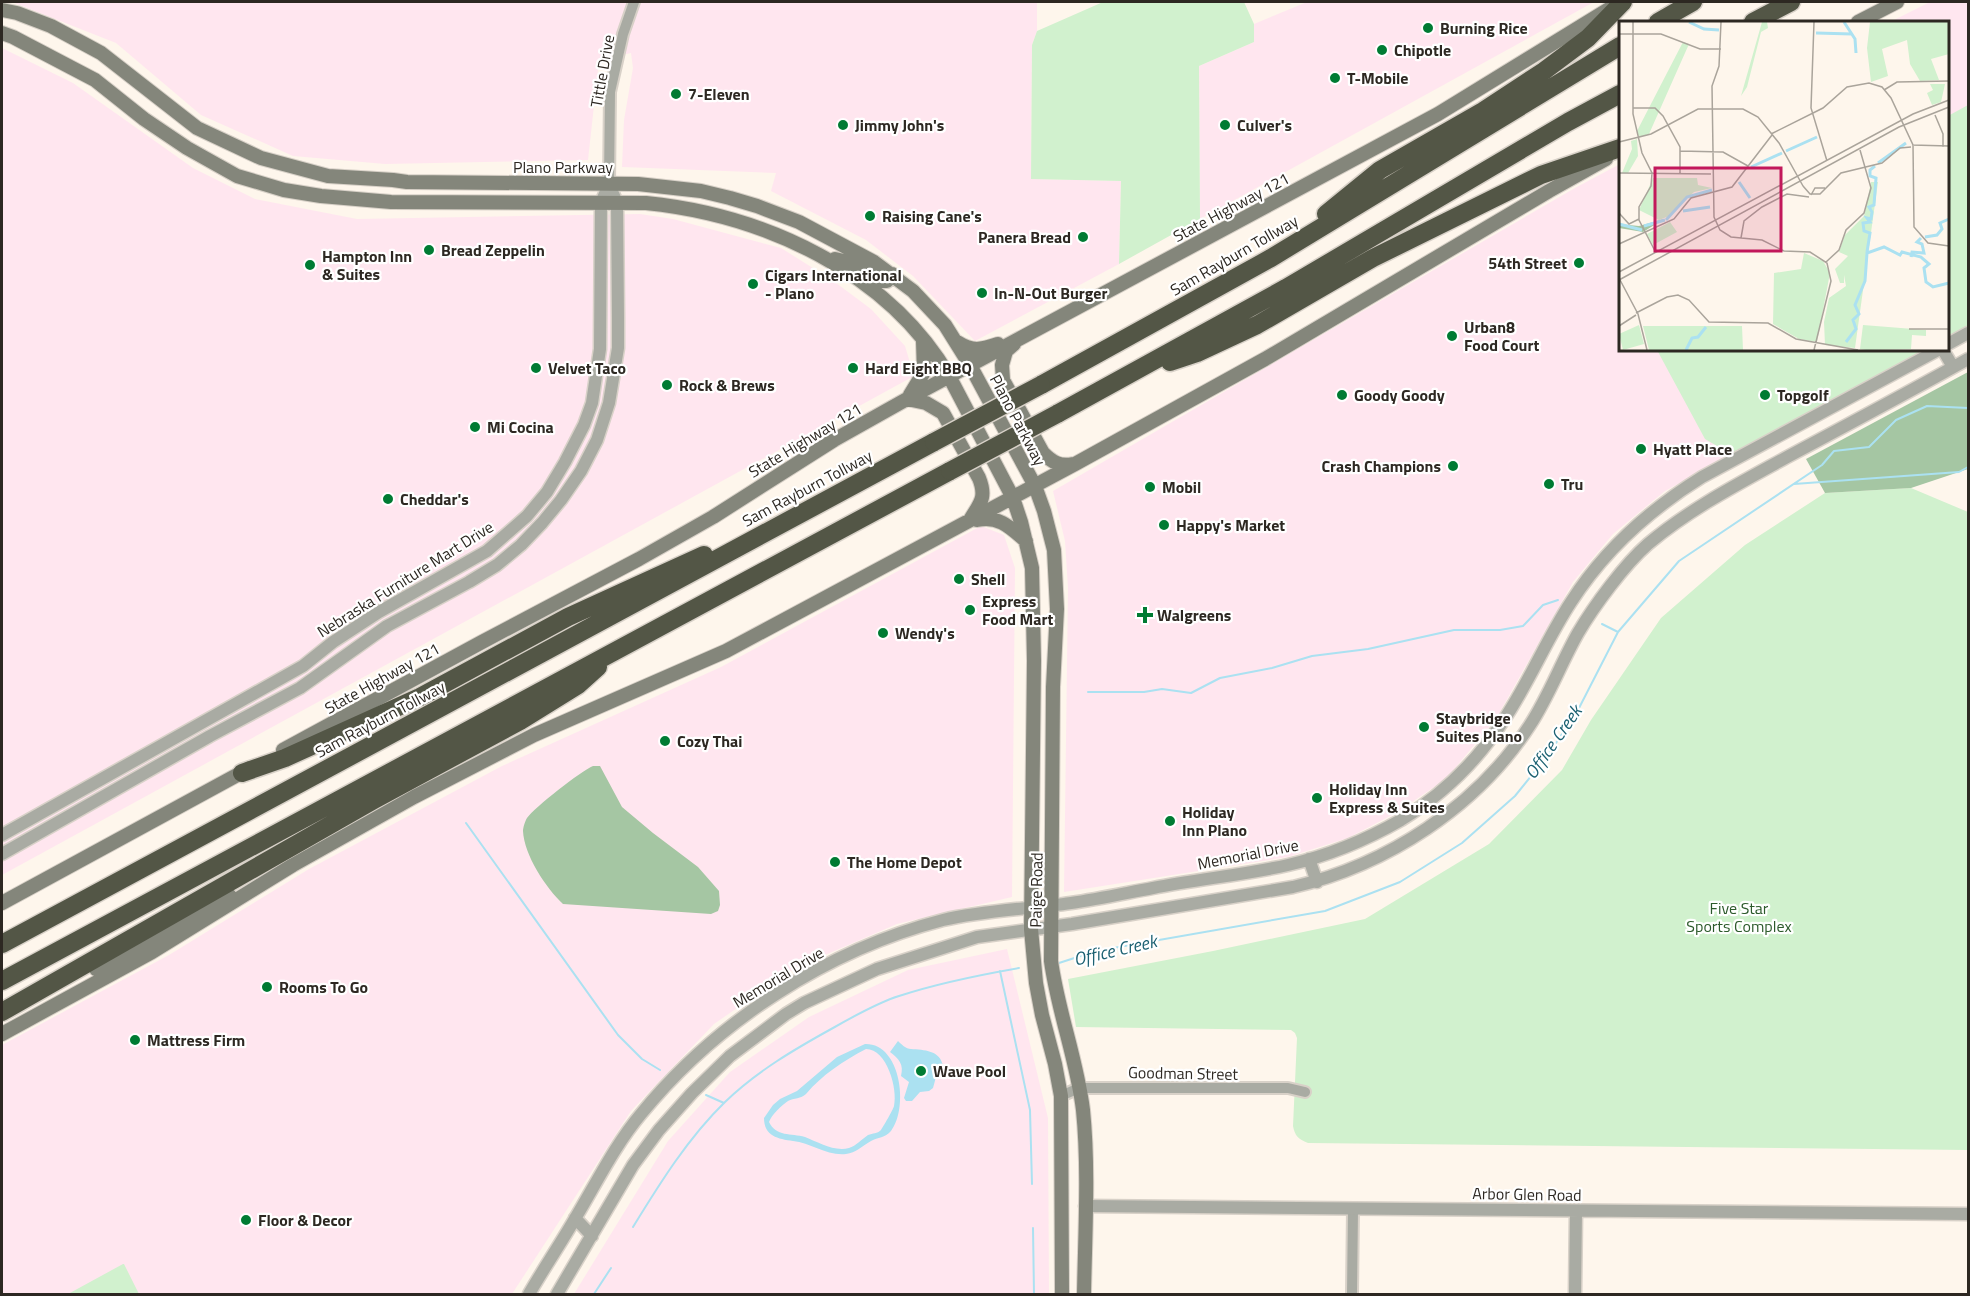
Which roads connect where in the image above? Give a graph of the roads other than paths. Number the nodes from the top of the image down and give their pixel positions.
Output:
1 (634, 2) edge
2 (1623, 2) edge
3 (1693, 2) edge
4 (1791, 2) edge
5 (1897, 2) edge
6 (2, 10) edge
7 (1660, 21) edge
8 (1755, 21) edge
9 (1860, 21) edge
10 (2, 33) edge
11 (1619, 47) edge
12 (1619, 95) edge
13 (1619, 149) edge
14 (1619, 150) edge
15 (609, 184) junction
16 (601, 203) junction
17 (617, 203) junction
18 (821, 255) junction
19 (1271, 258) junction
20 (892, 274) junction
21 (1968, 333) edge
22 (1023, 337) junction
23 (922, 340) junction
24 (957, 342) junction
25 (1949, 343) edge
26 (1936, 351) edge
27 (1943, 351) edge
28 (1968, 359) edge
29 (970, 365) junction
30 (1953, 368) junction
31 (1131, 374) junction
32 (949, 376) junction
33 (907, 399) junction
34 (1075, 464) junction
35 (1722, 466) junction
36 (1035, 486) junction
37 (1733, 486) junction
38 (1013, 498) junction
39 (969, 522) junction
40 (778, 526) junction
41 (1026, 541) junction
42 (1558, 622) junction
43 (1578, 633) junction
44 (617, 650) junction
45 (1033, 721) junction
46 (1053, 721) junction
47 (242, 773) junction
48 (2, 836) edge
49 (2, 854) edge
50 (1309, 859) junction
51 (293, 865) junction
52 (1317, 882) junction
53 (2, 903) edge
54 (1052, 905) junction
55 (1031, 907) junction
56 (1052, 927) junction
57 (1031, 929) junction
58 (2, 945) edge
59 (2, 981) edge
60 (793, 984) junction
61 (804, 1003) junction
62 (2, 1012) edge
63 (2, 1034) edge
64 (1079, 1089) junction
65 (1305, 1092) dead end
66 (1061, 1096) junction
67 (1085, 1206) junction
68 (1353, 1209) junction
69 (1576, 1211) junction
70 (1968, 1214) edge
71 (575, 1218) junction
72 (595, 1231) junction
73 (529, 1294) edge
74 (557, 1294) edge
75 (1062, 1294) edge
76 (1084, 1294) edge
77 (1352, 1294) edge
78 (1575, 1294) edge

1 - 15 street, Tittle Drive
2 - 19 highway
2 - 22 main road, State Highway 121
3 - 7 highway
4 - 8 highway
5 - 9 main road
6 - 15 main road, Plano Parkway
10 - 16 main road
11 - 19 highway, Sam Rayburn Tollway
12 - 31 highway
13 - 31 highway
14 - 34 main road
15 - 16 street, Nebraska Furniture Mart Drive
15 - 17 street, Nebraska Furniture Mart Drive
15 - 20 main road, Plano Parkway
16 - 17 main road
16 - 48 street, Nebraska Furniture Mart Drive
17 - 18 main road
17 - 49 street, Nebraska Furniture Mart Drive
18 - 20 main road
18 - 23 main road
19 - 40 highway, Sam Rayburn Tollway, bridge
20 - 24 main road, Plano Parkway
21 - 25 street
22 - 24 main road
22 - 29 main road, State Highway 121
22 - 34 main road
23 - 32 main road
23 - 33 main road
24 - 29 main road, Plano Parkway
26 - 35 street, Memorial Drive
27 - 30 street
28 - 30 street
29 - 32 main road, State Highway 121
29 - 36 main road, Plano Parkway
30 - 37 street
31 - 44 highway, bridge
32 - 33 main road, State Highway 121
32 - 38 main road
33 - 39 main road
33 - 47 main road, State Highway 121
34 - 36 main road
35 - 37 street
35 - 42 street, Memorial Drive
36 - 38 main road
36 - 46 main road, Paige Road
37 - 43 street
38 - 39 main road
38 - 41 main road, Paige Road
39 - 41 main road
39 - 51 main road
40 - 47 highway
40 - 58 highway, Sam Rayburn Tollway
41 - 45 main road, Paige Road
42 - 43 street
42 - 50 street, Memorial Drive
43 - 52 street
44 - 59 highway
44 - 62 highway
45 - 46 main road
45 - 55 main road, Paige Road
46 - 54 main road, Paige Road
47 - 53 main road, State Highway 121
50 - 52 street
50 - 54 street, Memorial Drive
51 - 62 main road
51 - 63 main road
52 - 56 street
54 - 55 street, Memorial Drive
54 - 56 main road, Paige Road
55 - 57 main road, Paige Road
55 - 60 street, Memorial Drive
56 - 57 street
56 - 64 main road, Paige Road
57 - 61 street
57 - 66 main road, Paige Road
60 - 61 street
60 - 71 street, Memorial Drive
61 - 72 street
64 - 65 street, Goodman Street
64 - 66 street, Goodman Street
64 - 67 main road, Paige Road
66 - 75 main road, Paige Road
67 - 68 street, Arbor Glen Road
67 - 76 main road, Paige Road
68 - 69 street, Arbor Glen Road
68 - 77 street
69 - 70 street, Arbor Glen Road
69 - 78 street
71 - 72 street
71 - 73 street, Memorial Drive
72 - 74 street

